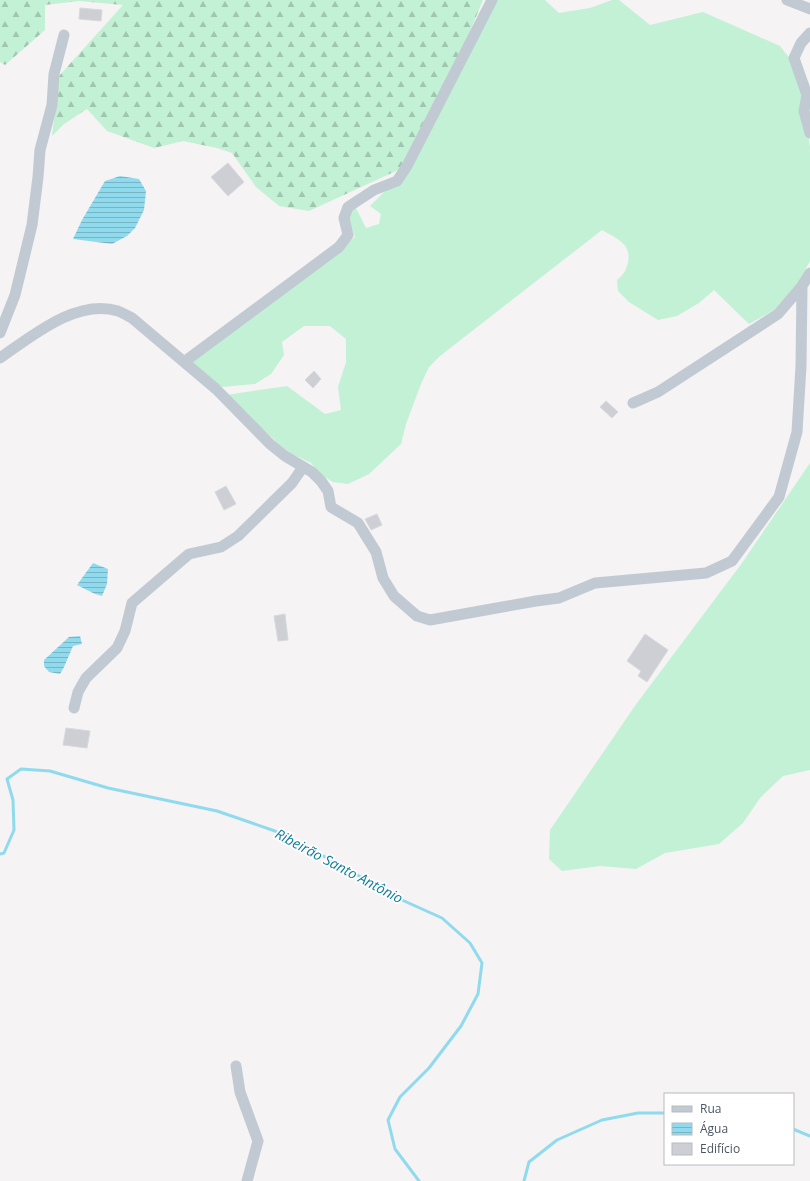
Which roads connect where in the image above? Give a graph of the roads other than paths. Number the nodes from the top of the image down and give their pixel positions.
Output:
1 (492, 0) edge
2 (787, 0) edge
3 (810, 9) edge
4 (810, 33) edge
5 (64, 35) dead end
6 (810, 133) edge
7 (810, 273) edge
8 (802, 286) junction
9 (0, 333) edge
10 (0, 358) edge
11 (184, 362) junction
12 (633, 403) dead end
13 (303, 467) junction
14 (74, 708) dead end
15 (236, 1066) dead end
16 (247, 1181) edge

1 - 11 street
2 - 3 street
4 - 6 street
5 - 9 street
7 - 8 street
8 - 12 street
8 - 13 street
10 - 11 street
11 - 13 street
13 - 14 street
15 - 16 street

